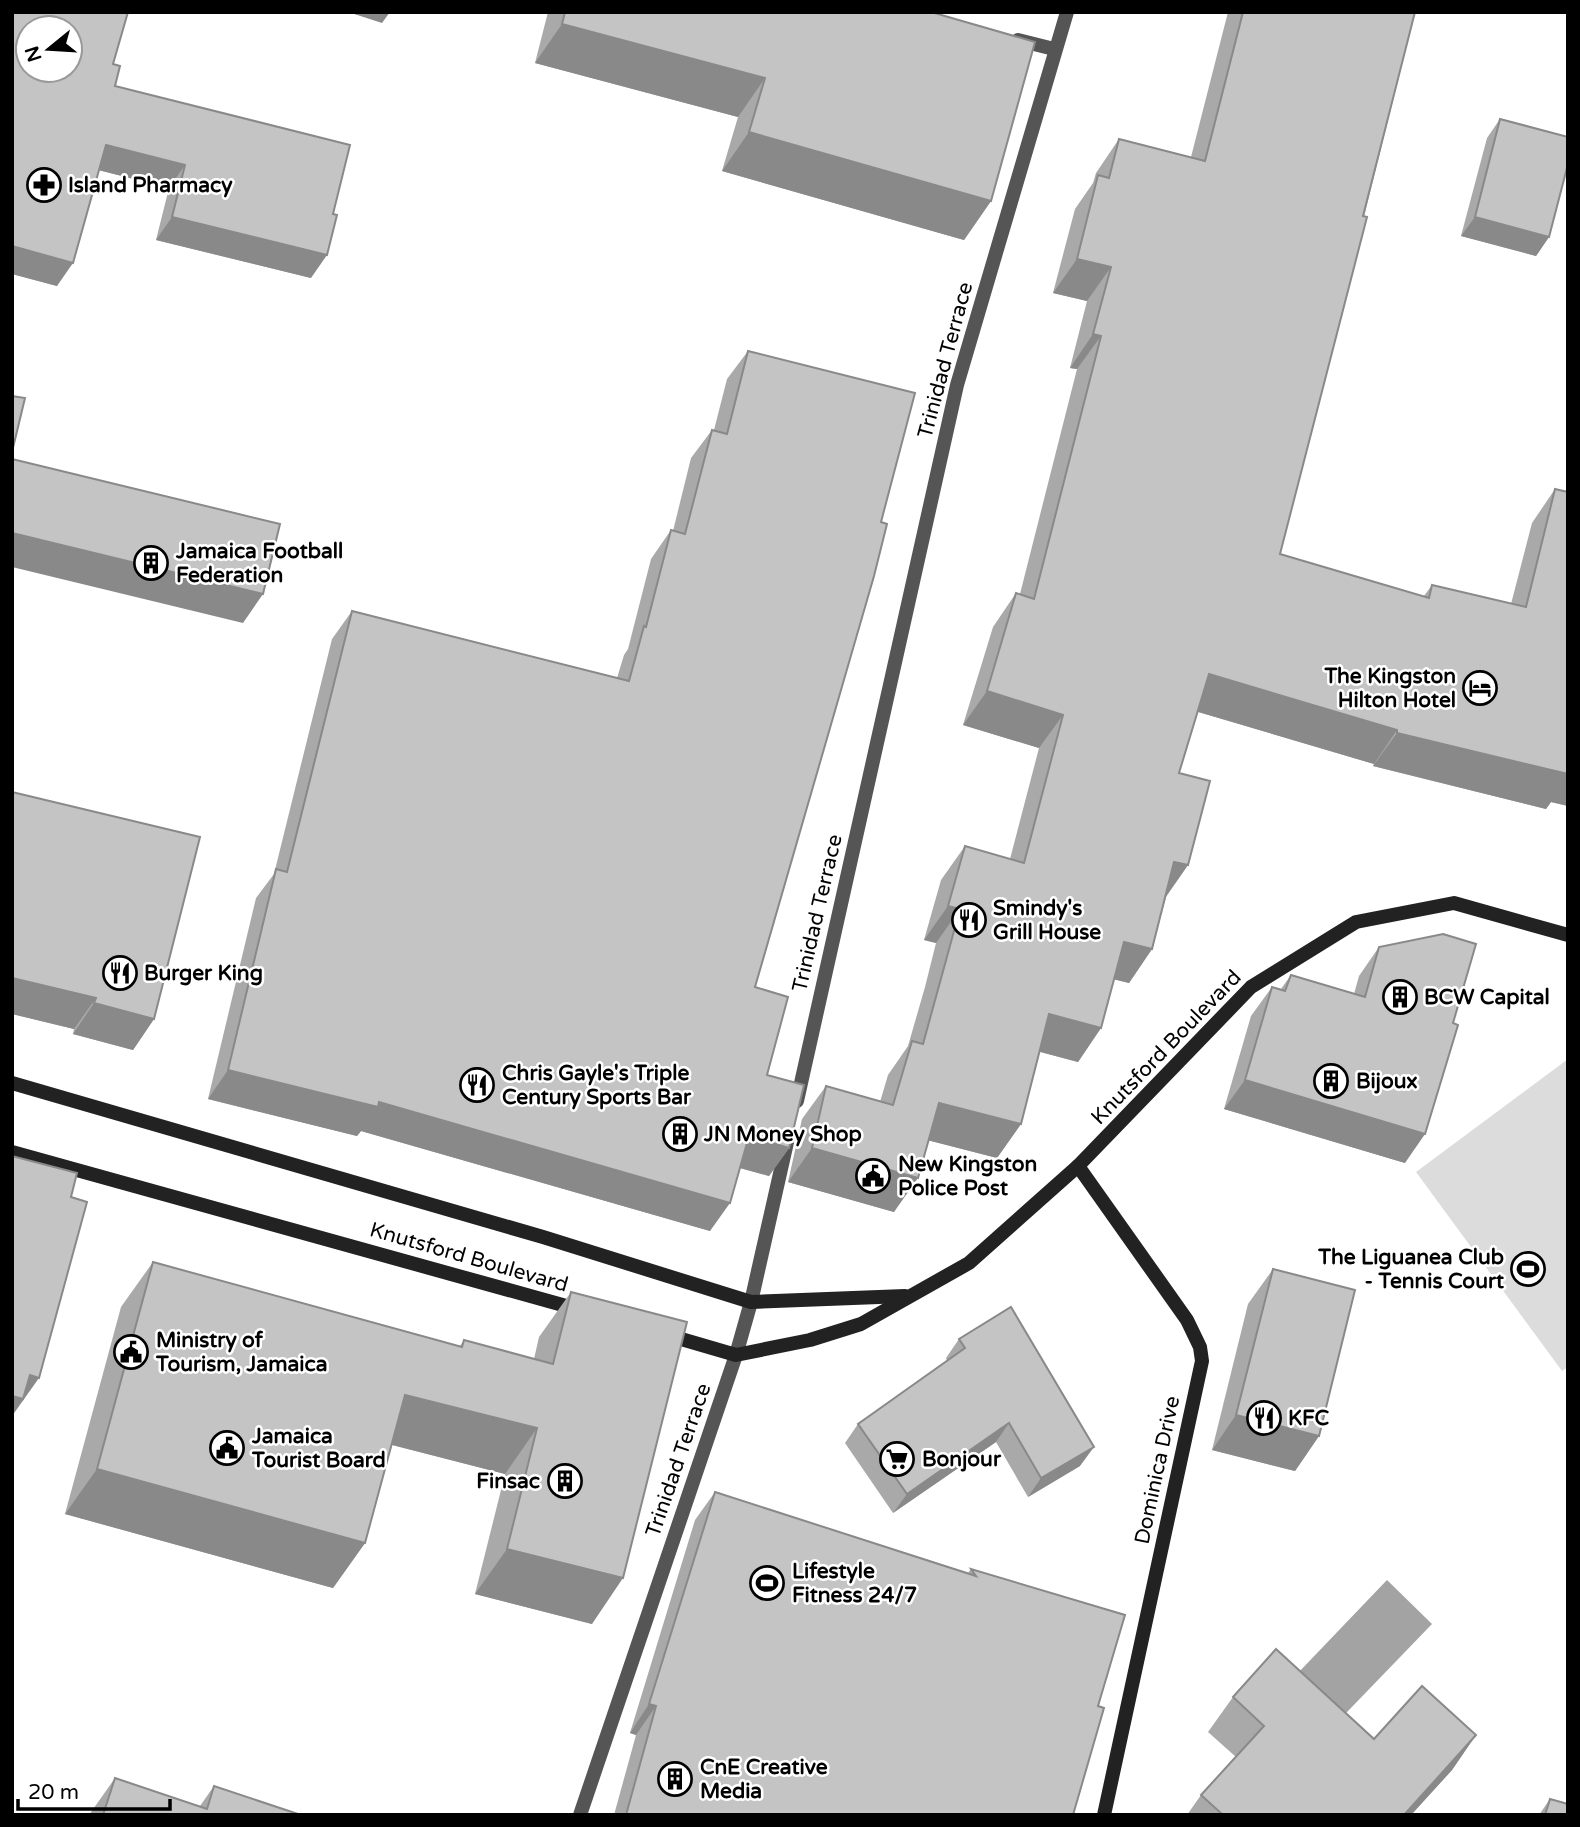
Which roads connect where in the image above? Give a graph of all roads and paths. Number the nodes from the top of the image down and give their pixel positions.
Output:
1 (1067, 12) edge
2 (1001, 36) edge
3 (1054, 49) junction
4 (1568, 935) edge
5 (12, 1083) edge
6 (12, 1152) edge
7 (1078, 1166) junction
8 (910, 1295) junction
9 (751, 1302) junction
10 (596, 1315) edge
11 (647, 1329) edge
12 (736, 1355) junction
13 (580, 1815) edge
14 (1104, 1815) edge

1 - 3 street, Trinidad Terrace
2 - 3 street
3 - 9 street, Trinidad Terrace
4 - 7 main road, Knutsford Boulevard
5 - 9 main road, Knutsford Boulevard
6 - 10 main road, Knutsford Boulevard
7 - 8 main road, Knutsford Boulevard
7 - 14 main road, Dominica Drive
8 - 9 main road, Knutsford Boulevard
8 - 12 main road, Knutsford Boulevard
9 - 12 street, Trinidad Terrace
11 - 12 main road, Knutsford Boulevard
12 - 13 street, Trinidad Terrace

